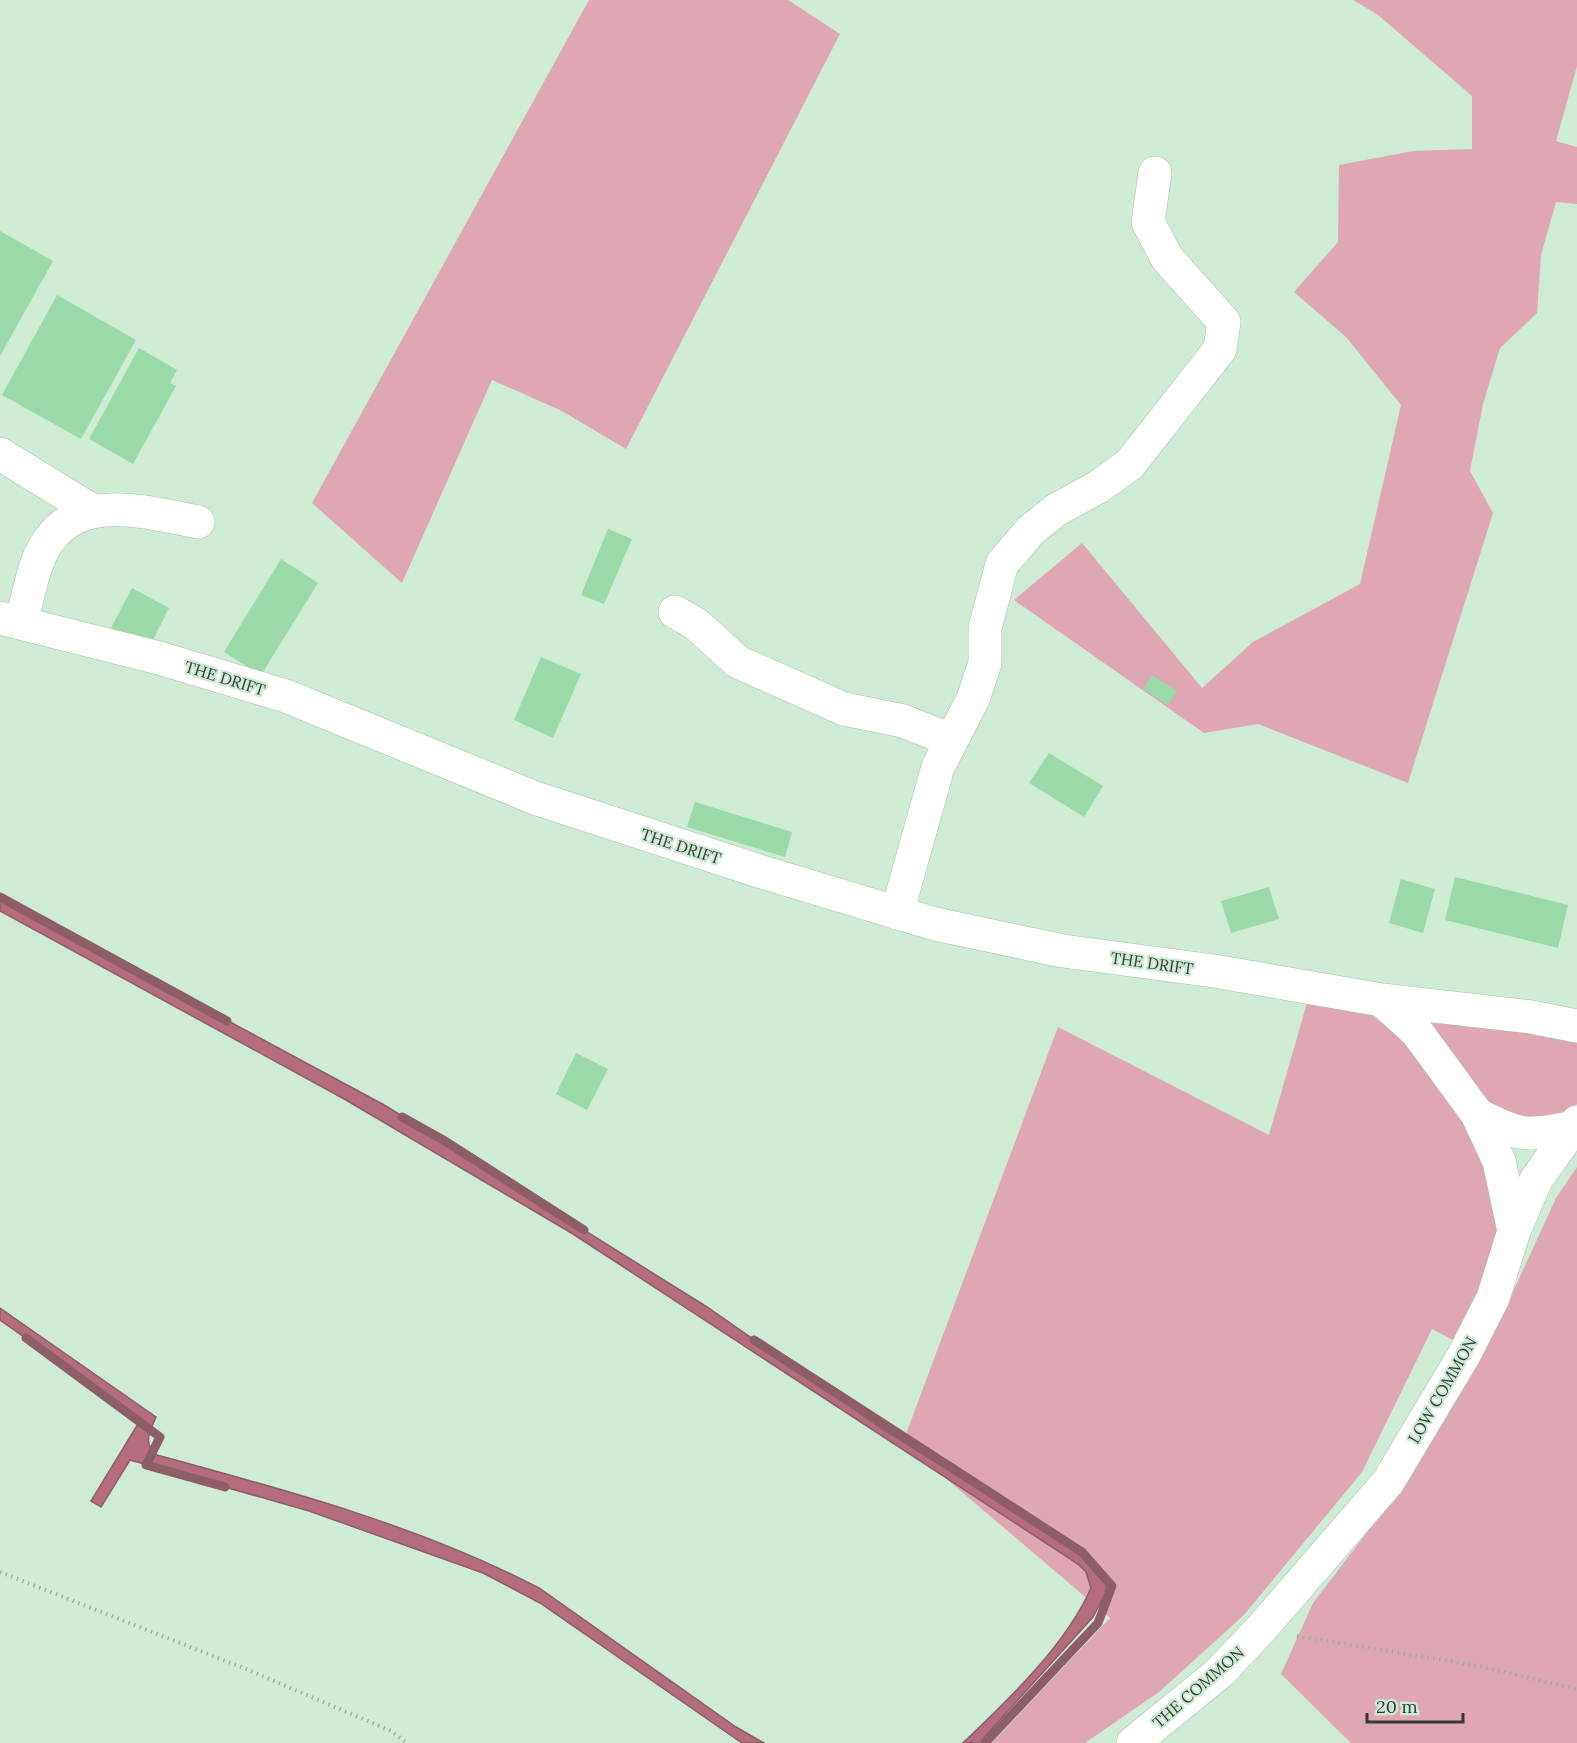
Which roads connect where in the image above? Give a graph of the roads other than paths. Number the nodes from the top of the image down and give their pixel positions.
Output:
1 (1155, 173) dead end
2 (0, 454) edge
3 (91, 510) junction
4 (198, 522) dead end
5 (675, 612) dead end
6 (10, 621) edge
7 (951, 740) junction
8 (897, 913) junction
9 (1382, 1000) junction
10 (1577, 1026) edge
11 (1477, 1114) junction
12 (1575, 1124) edge
13 (1514, 1231) junction
14 (1260, 1630) joint
15 (1133, 1743) edge

1 - 7 street
2 - 3 street
3 - 4 street
3 - 6 street
5 - 7 street
6 - 8 street, THE DRIFT
7 - 8 street
8 - 9 street, THE DRIFT
9 - 10 street, THE DRIFT
9 - 11 street
11 - 12 street
11 - 13 street
12 - 13 street, LOW COMMON
13 - 14 street, LOW COMMON
14 - 15 street, THE COMMON

